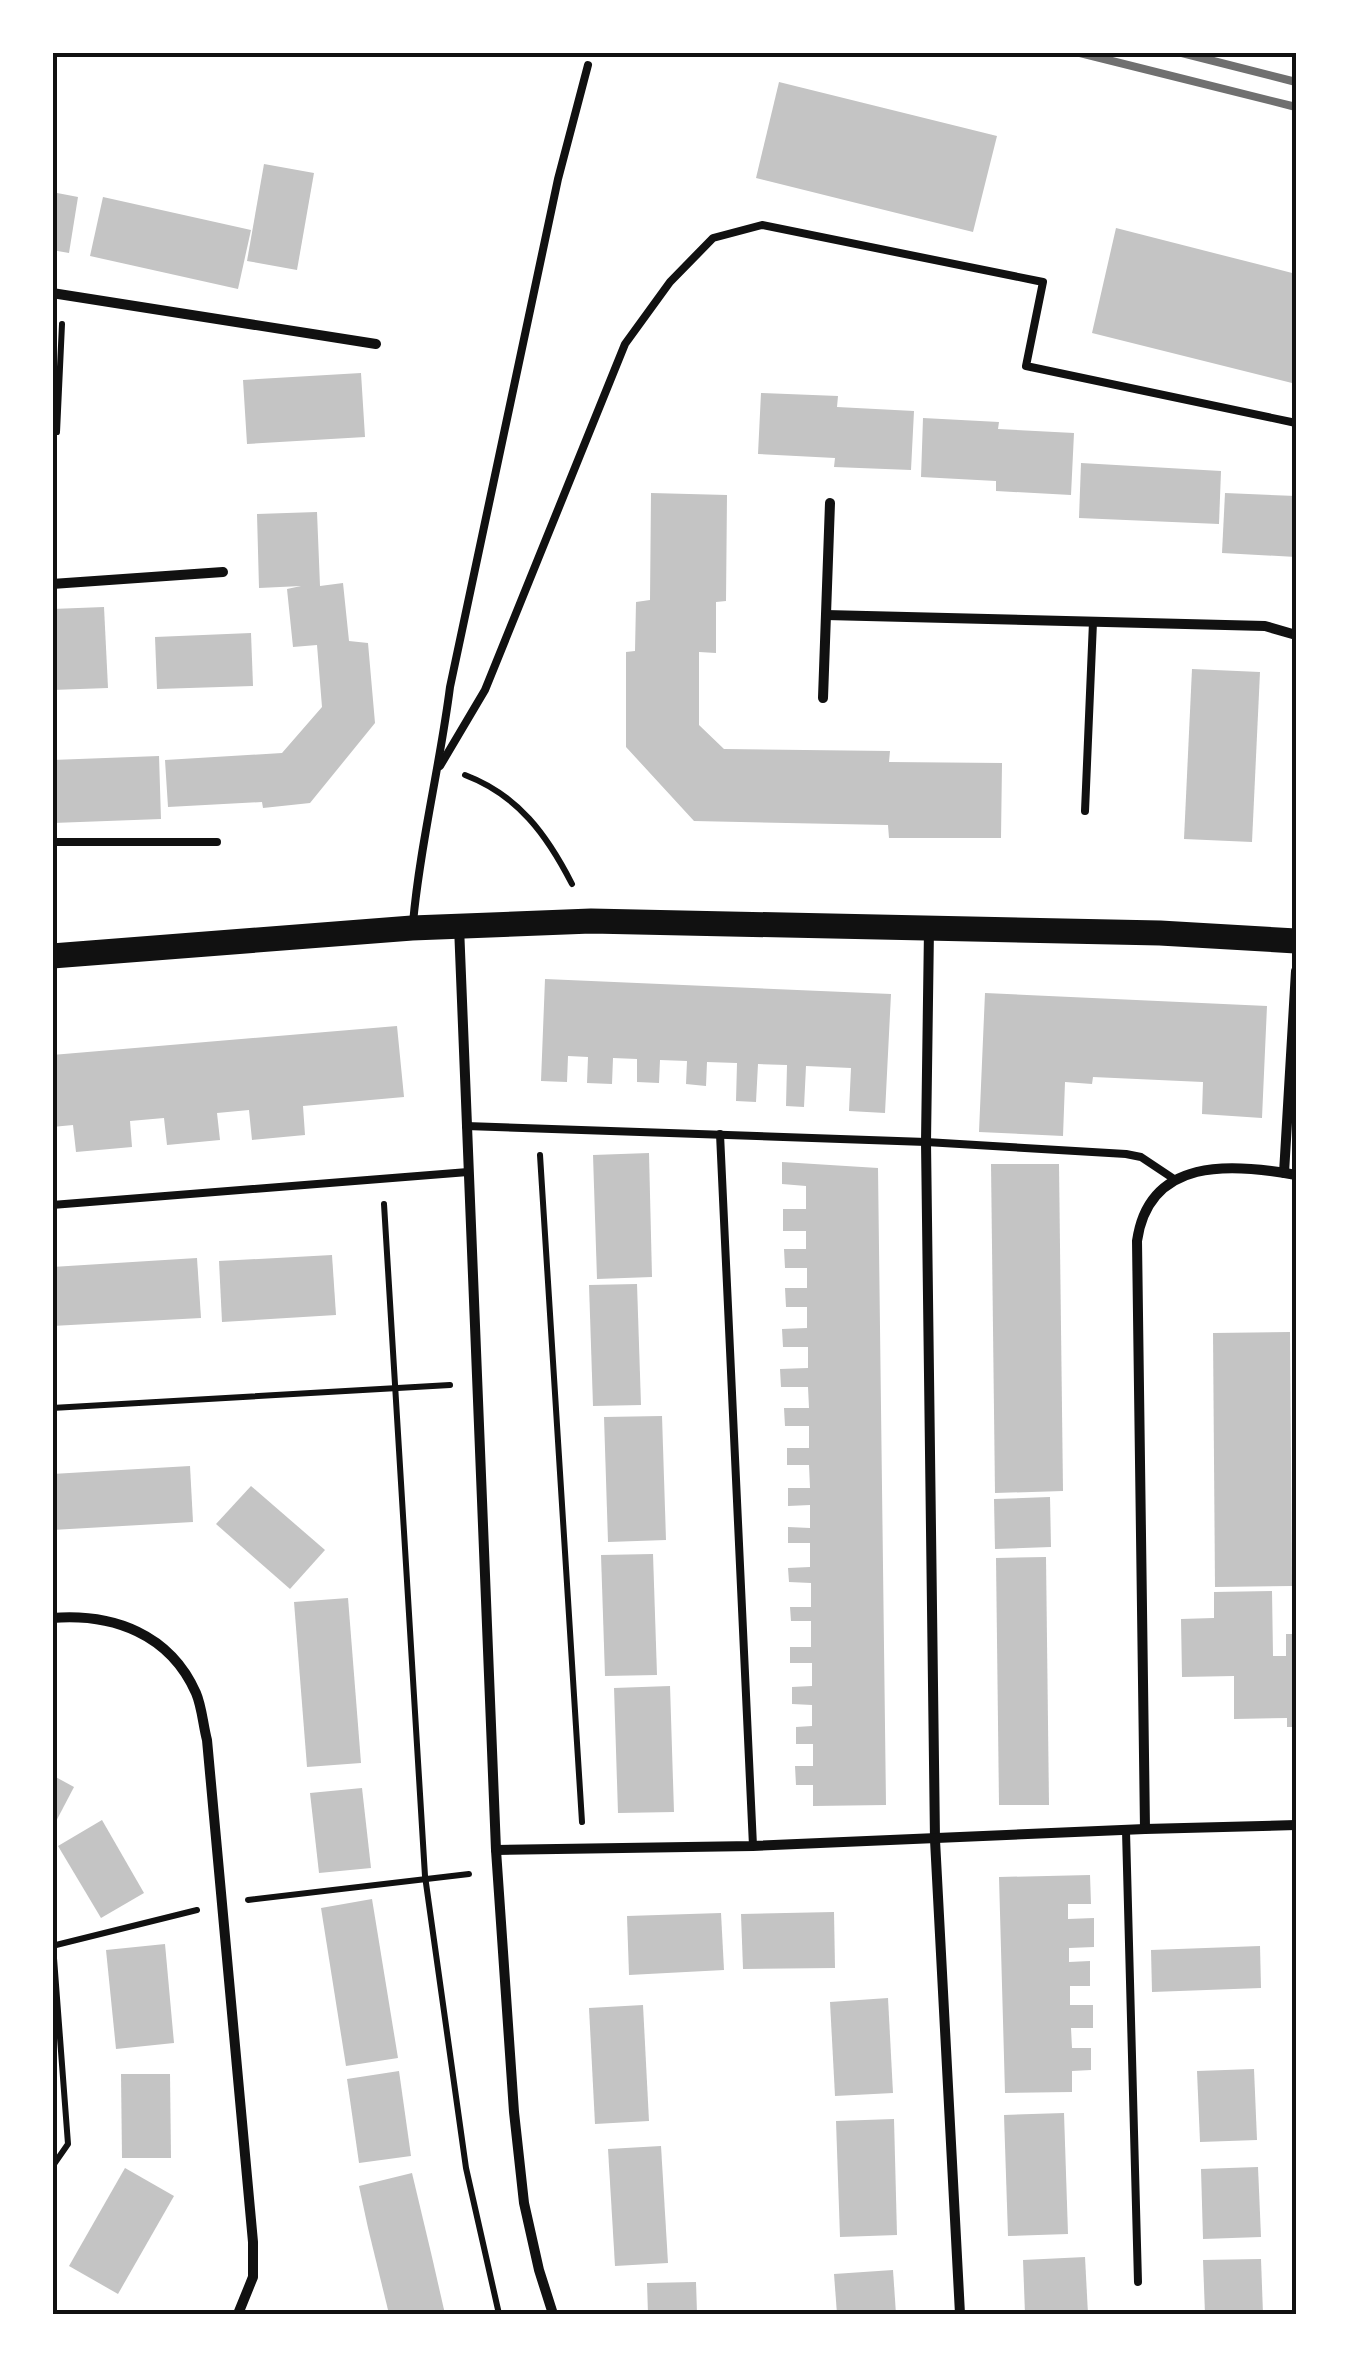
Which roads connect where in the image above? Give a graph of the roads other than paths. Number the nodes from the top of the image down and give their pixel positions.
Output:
1 (588, 65) dead end
2 (56, 294) edge
3 (376, 344) dead end
4 (1296, 423) edge
5 (830, 503) dead end
6 (223, 572) dead end
7 (52, 584) edge
8 (826, 615) junction
9 (1093, 622) junction
10 (1296, 635) edge
11 (823, 698) dead end
12 (440, 766) junction
13 (1085, 811) dead end
14 (52, 842) edge
15 (217, 842) dead end
16 (458, 925) junction
17 (412, 928) junction
18 (929, 928) junction
19 (1296, 940) edge
20 (52, 956) edge
21 (1296, 971) edge
22 (466, 1126) junction
23 (720, 1134) junction
24 (926, 1142) junction
25 (468, 1172) junction
26 (1290, 1174) edge
27 (1174, 1180) junction
28 (52, 1206) edge
29 (52, 1618) edge
30 (1296, 1826) edge
31 (1145, 1828) junction
32 (1126, 1831) junction
33 (935, 1840) junction
34 (752, 1846) junction
35 (496, 1850) junction
36 (1138, 2282) dead end
37 (238, 2314) edge
38 (553, 2314) edge
39 (960, 2314) edge

1 - 12 lane
2 - 3 street
4 - 12 lane
5 - 8 street
6 - 7 street
8 - 9 street
8 - 11 street
9 - 10 street
9 - 13 lane
12 - 17 lane
14 - 15 lane
16 - 17 main road
16 - 18 main road
16 - 22 street
17 - 20 main road
18 - 19 main road
18 - 24 street
21 - 26 street
22 - 23 lane
22 - 25 street
23 - 24 lane
23 - 34 lane
24 - 27 lane
24 - 33 street
25 - 28 lane
25 - 35 street
26 - 27 street
27 - 31 street
29 - 37 street
30 - 31 street
31 - 32 street
32 - 33 street
32 - 36 lane
33 - 34 street
33 - 39 street
34 - 35 street
35 - 38 street

